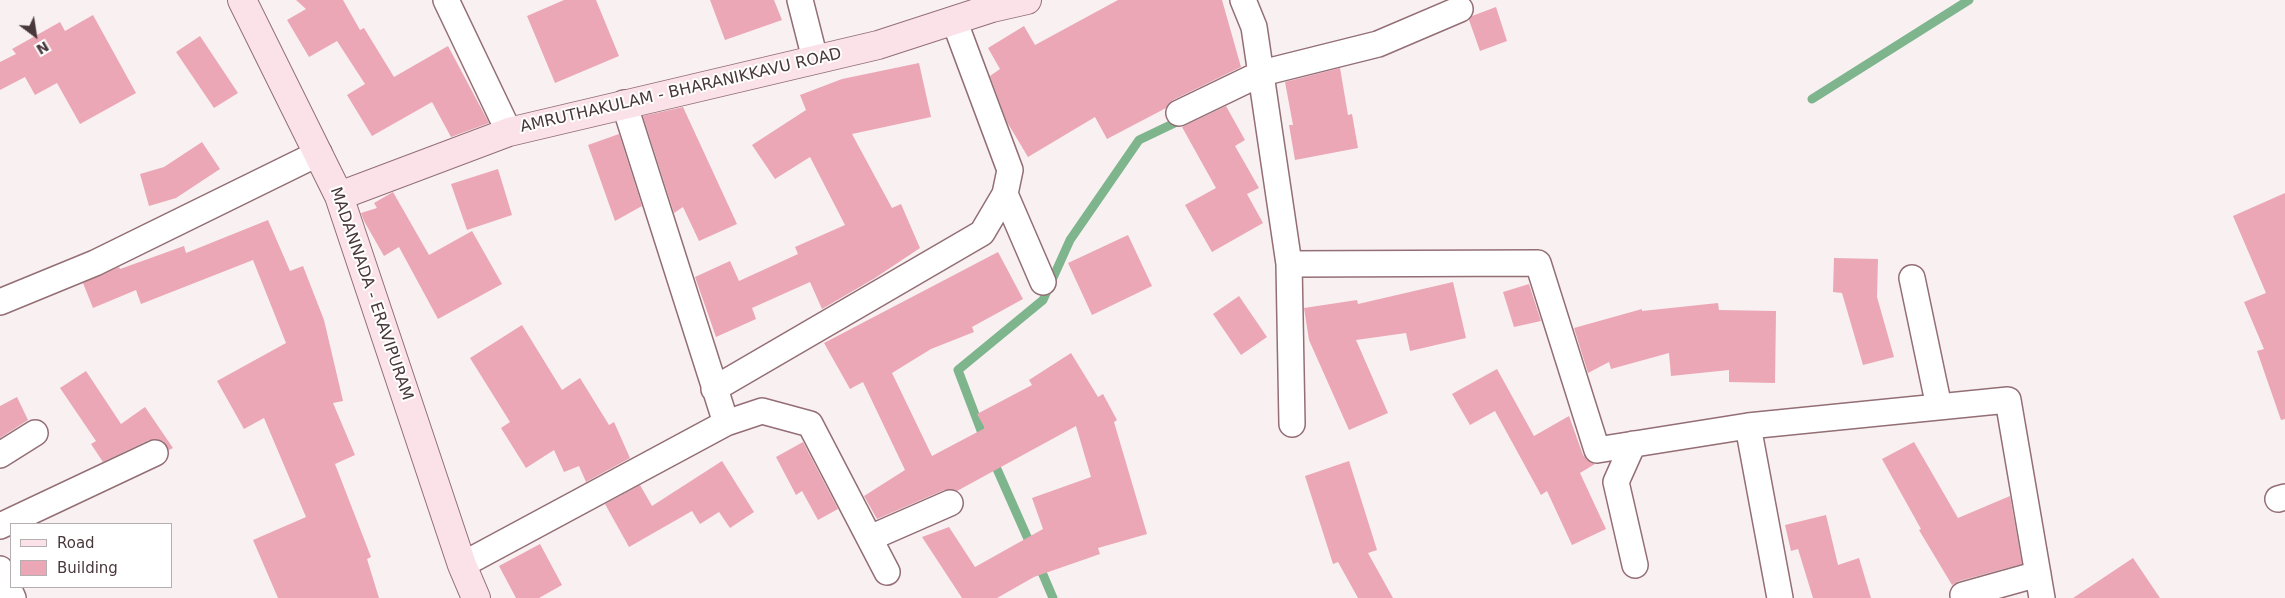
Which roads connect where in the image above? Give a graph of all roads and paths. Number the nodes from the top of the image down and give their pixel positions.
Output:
1 (242, 0) edge
2 (446, 0) edge
3 (800, 0) edge
4 (1027, 0) edge
5 (1243, 0) edge
6 (990, 4) edge
7 (1460, 9) dead end
8 (954, 20) junction
9 (815, 59) junction
10 (1262, 73) junction
11 (624, 103) junction
12 (1179, 113) dead end
13 (509, 132) junction
14 (320, 154) junction
15 (1005, 194) junction
16 (340, 196) junction
17 (1289, 264) junction
18 (1912, 278) dead end
19 (1043, 282) dead end
20 (0, 302) edge
21 (714, 389) junction
22 (1939, 407) junction
23 (726, 423) junction
24 (1292, 424) dead end
25 (1748, 426) junction
26 (35, 432) dead end
27 (1633, 444) junction
28 (155, 453) dead end
29 (0, 455) edge
30 (950, 503) dead end
31 (0, 526) edge
32 (870, 538) junction
33 (462, 565) junction
34 (1635, 565) dead end
35 (0, 569) edge
36 (887, 572) dead end
37 (2040, 586) edge
38 (1963, 594) dead end
39 (13, 598) edge
40 (476, 598) edge
41 (1780, 598) edge

1 - 14 street, MADANNADA - ERAVIPURAM
2 - 13 street
3 - 9 street
4 - 6 street, AMRUTHAKULAM - BHARANIKKAVU ROAD
5 - 10 street
6 - 8 street, AMRUTHAKULAM - BHARANIKKAVU ROAD
7 - 10 street
8 - 9 street, AMRUTHAKULAM - BHARANIKKAVU ROAD
8 - 15 street
9 - 11 street, AMRUTHAKULAM - BHARANIKKAVU ROAD
10 - 12 street
10 - 17 street
11 - 13 street, AMRUTHAKULAM - BHARANIKKAVU ROAD
11 - 21 street
13 - 16 street, AMRUTHAKULAM - BHARANIKKAVU ROAD
14 - 16 street, MADANNADA - ERAVIPURAM
14 - 20 street
15 - 19 street
15 - 21 street
16 - 33 street, MADANNADA - ERAVIPURAM
17 - 24 street
17 - 27 street
18 - 22 street
21 - 23 street
22 - 25 street
22 - 37 street
23 - 32 street
23 - 33 street
25 - 27 street
25 - 41 street
26 - 29 street
27 - 34 street
28 - 31 street
30 - 32 street
32 - 36 street
33 - 40 street, MADANNADA - ERAVIPURAM
35 - 39 street
37 - 38 street

